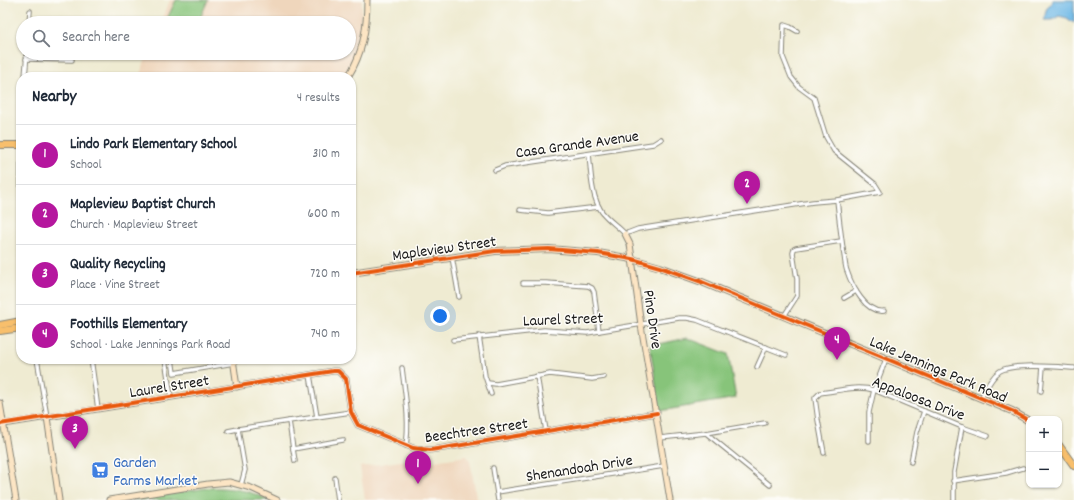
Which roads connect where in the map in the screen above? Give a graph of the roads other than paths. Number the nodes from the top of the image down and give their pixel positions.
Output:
1 (367, 0) edge
2 (30, 11) dead end
3 (30, 16) edge
4 (797, 31) dead end
5 (26, 60) edge
6 (25, 72) edge
7 (350, 72) edge
8 (661, 139) dead end
9 (3, 145) edge
10 (16, 145) edge
11 (0, 148) edge
12 (588, 154) junction
13 (495, 170) dead end
14 (837, 200) junction
15 (599, 207) junction
16 (520, 210) dead end
17 (625, 234) junction
18 (841, 241) junction
19 (590, 252) joint
20 (452, 257) junction
21 (632, 259) junction
22 (356, 272) edge
23 (523, 283) dead end
24 (856, 291) junction
25 (458, 297) dead end
26 (844, 298) dead end
27 (680, 311) dead end
28 (884, 311) dead end
29 (784, 316) junction
30 (678, 318) junction
31 (16, 323) edge
32 (641, 324) junction
33 (0, 325) edge
34 (16, 329) edge
35 (0, 331) edge
36 (599, 331) junction
37 (479, 336) junction
38 (453, 340) dead end
39 (766, 347) junction
40 (786, 355) dead end
41 (886, 358) junction
42 (38, 364) edge
43 (92, 364) edge
44 (166, 364) edge
45 (173, 364) edge
46 (218, 364) edge
47 (233, 364) edge
48 (757, 367) dead end
49 (1043, 367) junction
50 (402, 368) dead end
51 (1074, 368) edge
52 (341, 374) joint
53 (310, 375) junction
54 (537, 376) junction
55 (604, 377) dead end
56 (488, 383) junction
57 (237, 387) junction
58 (874, 390) junction
59 (1042, 391) dead end
60 (491, 394) dead end
61 (171, 397) junction
62 (981, 398) junction
63 (0, 403) edge
64 (98, 409) junction
65 (924, 411) junction
66 (351, 412) junction
67 (656, 413) junction
68 (47, 417) junction
69 (317, 417) junction
70 (1026, 419) edge
71 (289, 421) junction
72 (765, 423) dead end
73 (2, 424) edge
74 (962, 427) junction
75 (238, 429) junction
76 (228, 431) dead end
77 (546, 431) junction
78 (706, 433) junction
79 (988, 436) dead end
80 (660, 438) junction
81 (343, 440) dead end
82 (869, 441) dead end
83 (406, 446) junction
84 (293, 449) junction
85 (1062, 449) edge
86 (824, 453) dead end
87 (295, 461) dead end
88 (911, 462) dead end
89 (664, 466) junction
90 (1074, 466) edge
91 (493, 468) dead end
92 (1023, 468) dead end
93 (335, 478) dead end
94 (953, 481) junction
95 (241, 485) junction
96 (770, 485) dead end
97 (497, 492) junction
98 (16, 500) edge
99 (60, 500) edge
100 (109, 500) edge
101 (278, 500) edge
102 (338, 500) edge
103 (498, 500) edge
104 (670, 500) edge
105 (954, 500) edge

1 - 7 street
2 - 3 street
4 - 14 street
5 - 6 street
8 - 12 street, Casa Grande Avenue
9 - 10 main road
9 - 11 main road
12 - 13 street, Casa Grande Avenue
12 - 15 street, Pino Drive
14 - 17 street
14 - 18 street
15 - 16 street
15 - 17 street, Pino Drive
17 - 21 street, Pino Drive
18 - 24 street
18 - 29 street
19 - 20 main road, Mapleview Street
19 - 21 main road, Lake Jennings Park Road
20 - 22 main road, Mapleview Street
20 - 25 street
21 - 29 main road, Lake Jennings Park Road
21 - 32 street, Pino Drive
23 - 36 street
24 - 26 street
24 - 28 street
27 - 30 street
29 - 41 main road, Lake Jennings Park Road
30 - 32 street, Laurel Street
30 - 39 street, Laurel Street
31 - 33 main road
32 - 36 street, Laurel Street
32 - 67 street, Pino Drive
34 - 35 main road
36 - 37 street, Laurel Street
37 - 38 street, Laurel Street
37 - 56 street
39 - 40 street, Laurel Street
39 - 48 street
41 - 58 street
41 - 62 main road, Lake Jennings Park Road
42 - 68 street
43 - 64 street
44 - 61 street
45 - 46 street
47 - 57 street
49 - 51 street
49 - 59 street
49 - 62 street
50 - 83 street
52 - 53 street, Laurel Street
52 - 66 street, Beechtree Street
53 - 57 street, Laurel Street
53 - 69 street
54 - 55 street
54 - 56 street
54 - 77 street
56 - 60 street
57 - 61 street, Laurel Street
58 - 65 street, Appaloosa Drive
58 - 82 street
58 - 86 street, Appaloosa Drive
61 - 64 street, Laurel Street
62 - 70 main road, Lake Jennings Park Road
63 - 73 street
64 - 68 street, Laurel Street
65 - 74 street, Appaloosa Drive
65 - 88 street
66 - 69 street
66 - 83 street, Beechtree Street
67 - 77 street, Beechtree Street
67 - 80 street, Pino Drive
68 - 73 street, Laurel Street
68 - 99 street
69 - 71 street
71 - 75 street
71 - 84 street
72 - 78 street
73 - 98 street
74 - 79 street, Appaloosa Drive
74 - 94 street
75 - 76 street
75 - 95 street
77 - 83 street, Beechtree Street
78 - 80 street
78 - 96 street
80 - 89 street, Pino Drive
81 - 84 street
84 - 87 street
85 - 90 main road
89 - 97 street, Shenandoah Drive
89 - 104 street, Pino Drive
91 - 97 street
92 - 94 street
93 - 102 street
94 - 105 street
95 - 100 street
95 - 101 street
97 - 103 street

